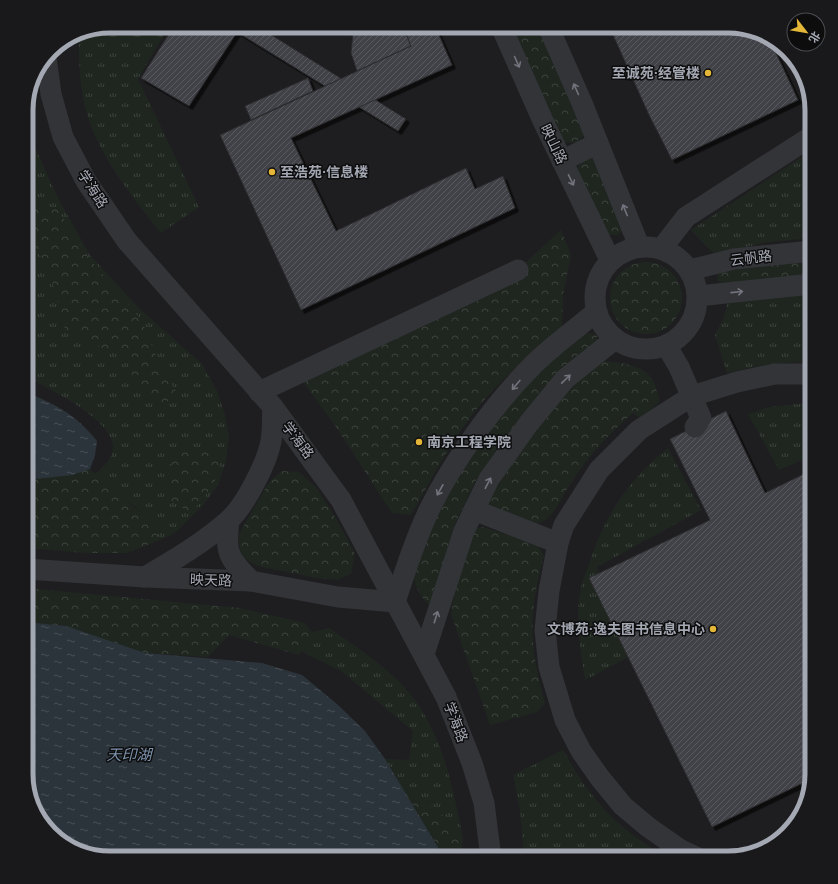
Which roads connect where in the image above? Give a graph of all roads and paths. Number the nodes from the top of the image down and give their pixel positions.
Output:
1 (504, 33) edge
2 (551, 33) edge
3 (47, 66) edge
4 (805, 140) edge
5 (598, 143) junction
6 (562, 161) junction
7 (639, 246) junction
8 (662, 248) junction
9 (805, 252) edge
10 (610, 260) junction
11 (518, 270) dead end
12 (690, 270) junction
13 (805, 285) edge
14 (698, 296) junction
15 (596, 312) junction
16 (615, 339) junction
17 (666, 345) junction
18 (805, 374) edge
19 (692, 396) junction
20 (266, 400) junction
21 (694, 427) dead end
22 (474, 510) junction
23 (230, 520) junction
24 (558, 543) junction
25 (33, 569) edge
26 (145, 577) junction
27 (251, 581) junction
28 (396, 602) junction
29 (424, 654) junction
30 (490, 851) edge
31 (683, 851) edge

1 -> 6 street, 映山路
5 -> 2 street
3 - 20 street, 学海路
4 - 8 street
5 - 6 street
7 -> 5 street
6 -> 10 street, 映山路
7 - 8 street
7 - 10 street
8 - 12 street
9 - 12 street, 云帆路
10 - 15 street
11 - 20 street
12 - 14 street
14 -> 13 street
14 - 17 street
15 - 16 street
15 -> 28 street
16 - 17 street
22 -> 16 street
17 - 19 street
18 - 19 street
19 - 21 street
19 - 24 street
20 - 23 street
20 - 28 street, 学海路
22 - 24 street
29 -> 22 street
23 - 26 street
23 - 27 street
24 - 31 street
25 - 26 street, 映天路
26 - 27 street, 映天路
27 - 28 street, 映天路
28 - 29 street, 学海路
29 - 30 street, 学海路

